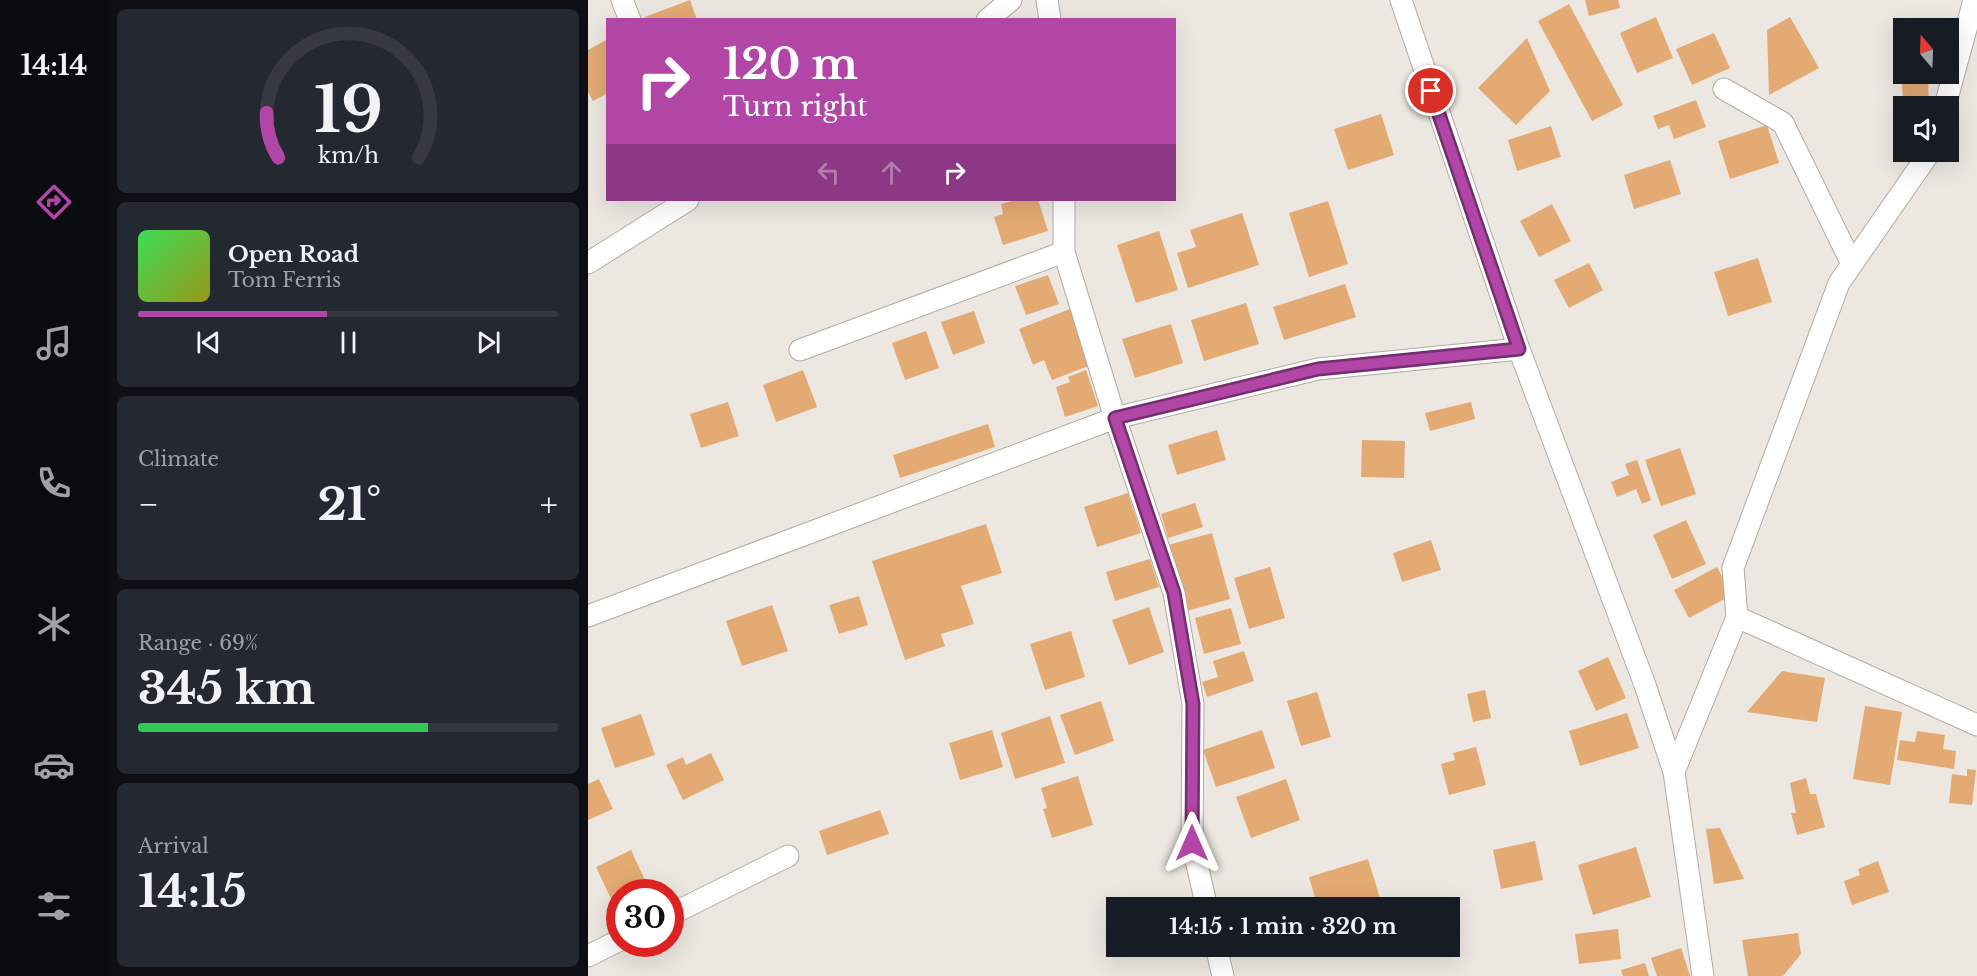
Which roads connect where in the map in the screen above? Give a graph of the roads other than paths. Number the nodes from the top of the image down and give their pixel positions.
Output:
1 (622, 0) edge
2 (1011, 0) edge
3 (1047, 0) edge
4 (1974, 0) edge
5 (1406, 1) edge
6 (629, 18) edge
7 (989, 18) edge
8 (1050, 18) edge
9 (1724, 89) dead end
10 (1948, 96) edge
11 (1923, 162) edge
12 (686, 201) edge
13 (1064, 201) edge
14 (1064, 252) junction
15 (588, 263) edge
16 (1852, 264) junction
17 (1519, 349) junction
18 (800, 350) dead end
19 (1115, 418) junction
20 (588, 616) edge
21 (1737, 617) junction
22 (1977, 725) edge
23 (1674, 772) junction
24 (788, 856) dead end
25 (1204, 897) edge
26 (684, 908) edge
27 (606, 947) edge
28 (588, 956) edge
29 (1219, 957) edge
30 (1223, 976) edge
31 (1703, 976) edge

1 - 6 street
2 - 7 street
3 - 8 street
4 - 10 street
5 - 17 street
9 - 16 street
11 - 16 street
12 - 15 street
13 - 14 street
14 - 18 street
14 - 19 street
16 - 21 street
17 - 19 street
17 - 23 street
19 - 20 street
19 - 25 street
21 - 22 street
21 - 23 street
23 - 31 street
24 - 26 street
27 - 28 street
29 - 30 street

